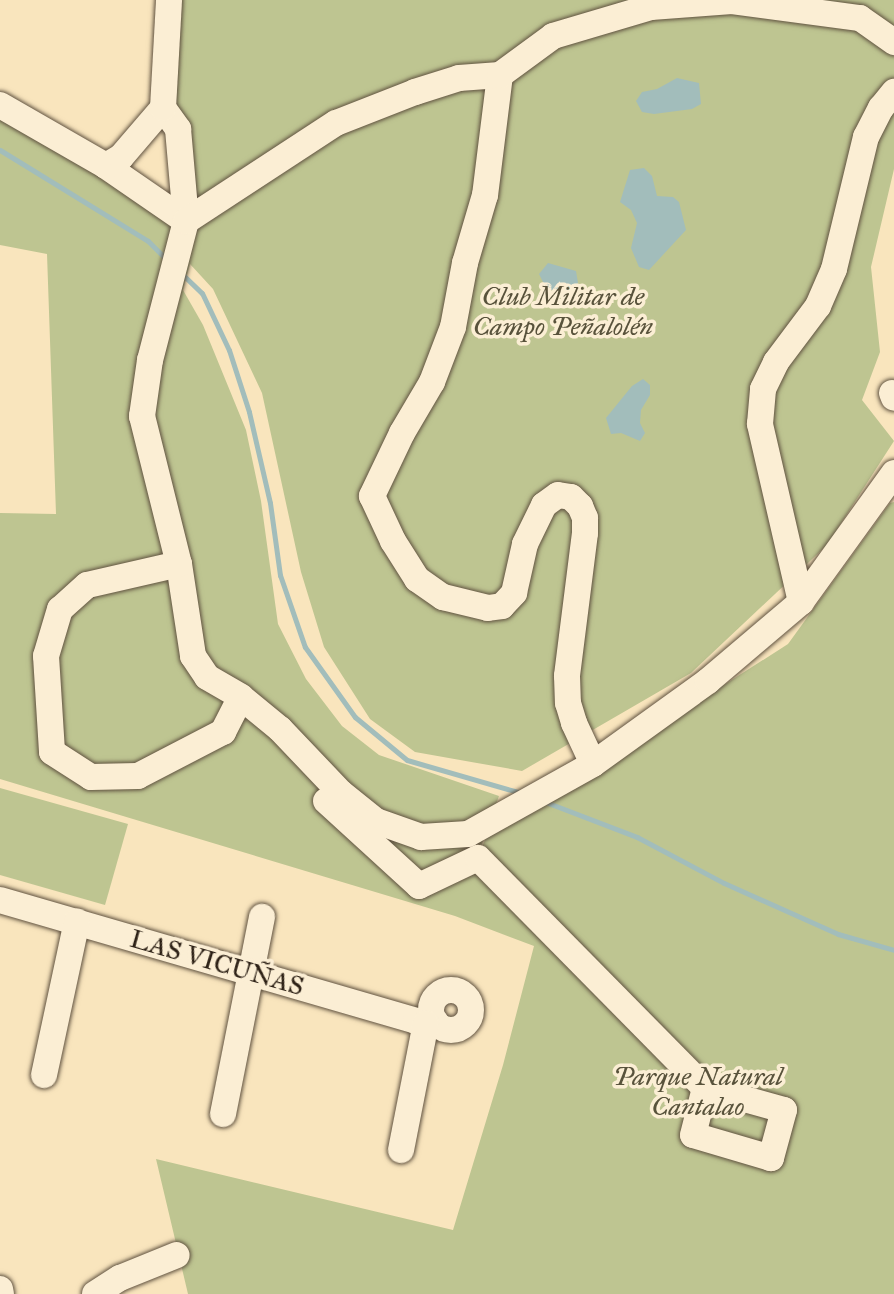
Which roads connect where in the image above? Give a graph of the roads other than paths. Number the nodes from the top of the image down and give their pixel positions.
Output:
1 (169, 0) edge
2 (894, 42) edge
3 (500, 75) junction
4 (894, 92) edge
5 (0, 105) edge
6 (163, 108) junction
7 (106, 166) junction
8 (186, 221) junction
9 (892, 479) edge
10 (179, 564) junction
11 (801, 602) junction
12 (241, 697) junction
13 (307, 757) junction
14 (593, 764) junction
15 (0, 900) edge
16 (262, 917) dead end
17 (77, 921) junction
18 (251, 973) junction
19 (44, 1075) dead end
20 (705, 1088) dead end
21 (223, 1114) dead end
22 (401, 1150) dead end
23 (177, 1255) dead end
24 (0, 1289) edge
25 (1, 1294) edge
26 (95, 1294) edge

1 - 6 street
2 - 3 street
3 - 8 street
3 - 14 street
4 - 11 street
5 - 7 street
6 - 7 street
6 - 8 street
7 - 8 street
8 - 10 street
9 - 11 street
10 - 12 street
10 - 12 street
11 - 14 street
12 - 13 street
13 - 14 street
13 - 20 street
15 - 17 street, LAS VICUÑAS
16 - 18 street
17 - 18 street, LAS VICUÑAS
17 - 19 street
18 - 21 street
18 - 22 street, LAS VICUÑAS
23 - 26 street
24 - 25 street

